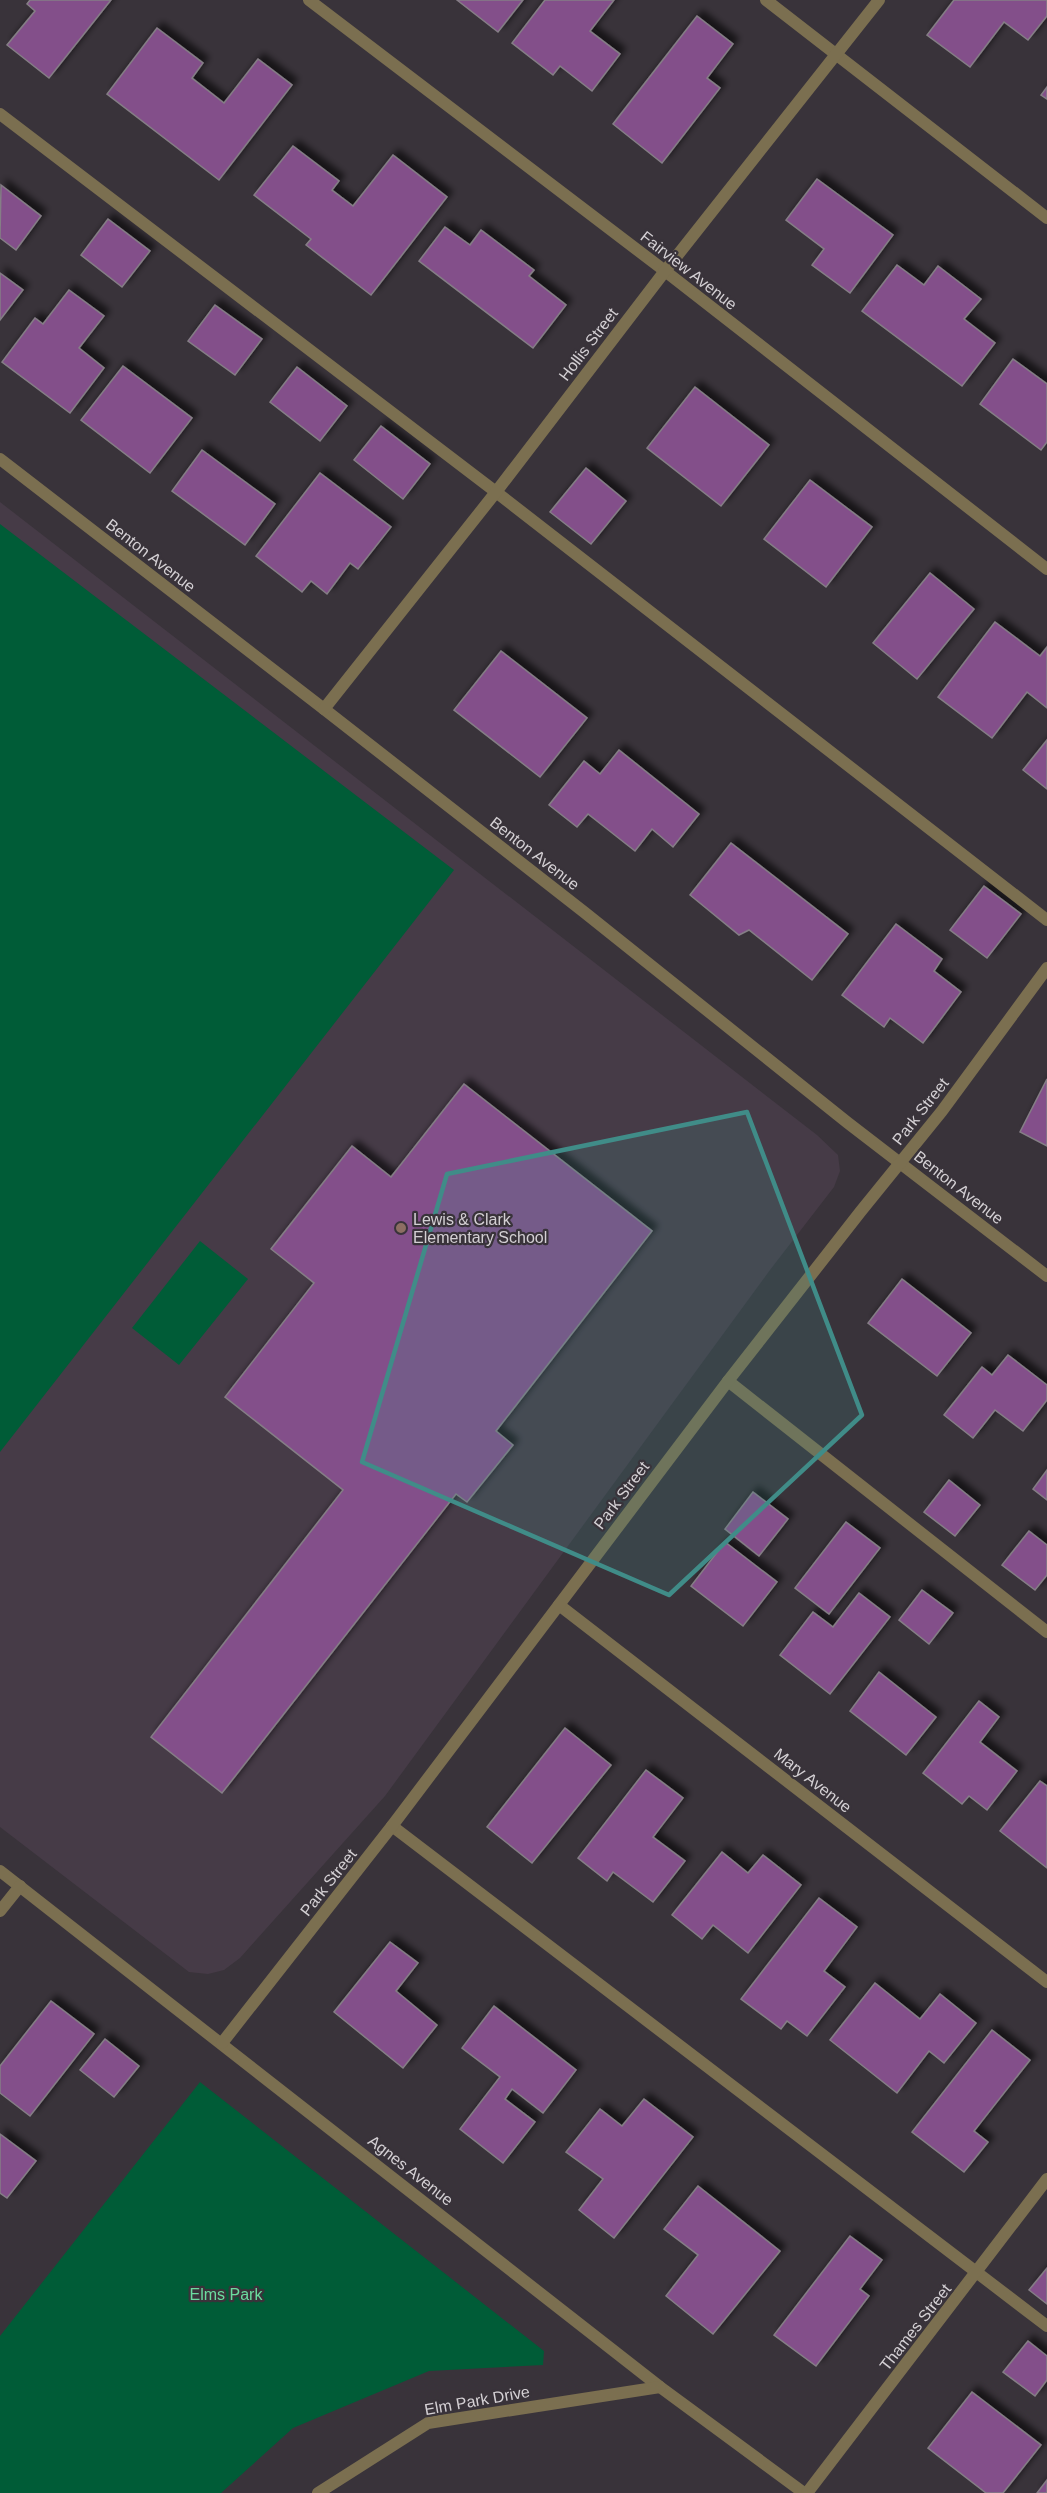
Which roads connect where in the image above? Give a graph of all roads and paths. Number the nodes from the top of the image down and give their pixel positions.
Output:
1 (309, 0) edge
2 (766, 0) edge
3 (879, 0) edge
4 (837, 53) junction
5 (0, 114) edge
6 (1047, 218) edge
7 (665, 271) junction
8 (0, 459) edge
9 (496, 492) junction
10 (1047, 569) edge
11 (324, 709) junction
12 (1047, 920) edge
13 (1047, 968) edge
14 (901, 1162) junction
15 (1047, 1276) edge
16 (728, 1381) junction
17 (559, 1605) junction
18 (1047, 1632) edge
19 (392, 1826) junction
20 (0, 1871) edge
21 (20, 1886) junction
22 (0, 1911) edge
23 (1047, 1982) edge
24 (222, 2043) junction
25 (1047, 2180) edge
26 (977, 2272) junction
27 (1047, 2326) edge
28 (660, 2388) junction
29 (318, 2493) edge
30 (806, 2493) edge

1 - 7 street, Fairview Avenue
2 - 4 street
3 - 4 street, Hollis Street
4 - 6 street
4 - 7 street, Hollis Street
5 - 9 street
7 - 9 street, Hollis Street
7 - 10 street, Fairview Avenue
8 - 11 street, Benton Avenue
9 - 11 street, Hollis Street
9 - 12 street
11 - 14 street, Benton Avenue
13 - 14 street, Park Street
14 - 15 street, Benton Avenue
14 - 16 street, Park Street
16 - 17 street, Park Street
16 - 18 street
17 - 19 street, Park Street
17 - 23 street, Mary Avenue
19 - 24 street, Park Street
19 - 26 street
20 - 21 street, Agnes Avenue
21 - 22 street
21 - 24 street, Agnes Avenue
24 - 28 street, Agnes Avenue
25 - 26 street, Thames Street
26 - 27 street
26 - 30 street, Thames Street
28 - 29 street, Elm Park Drive
28 - 30 street, Agnes Avenue

